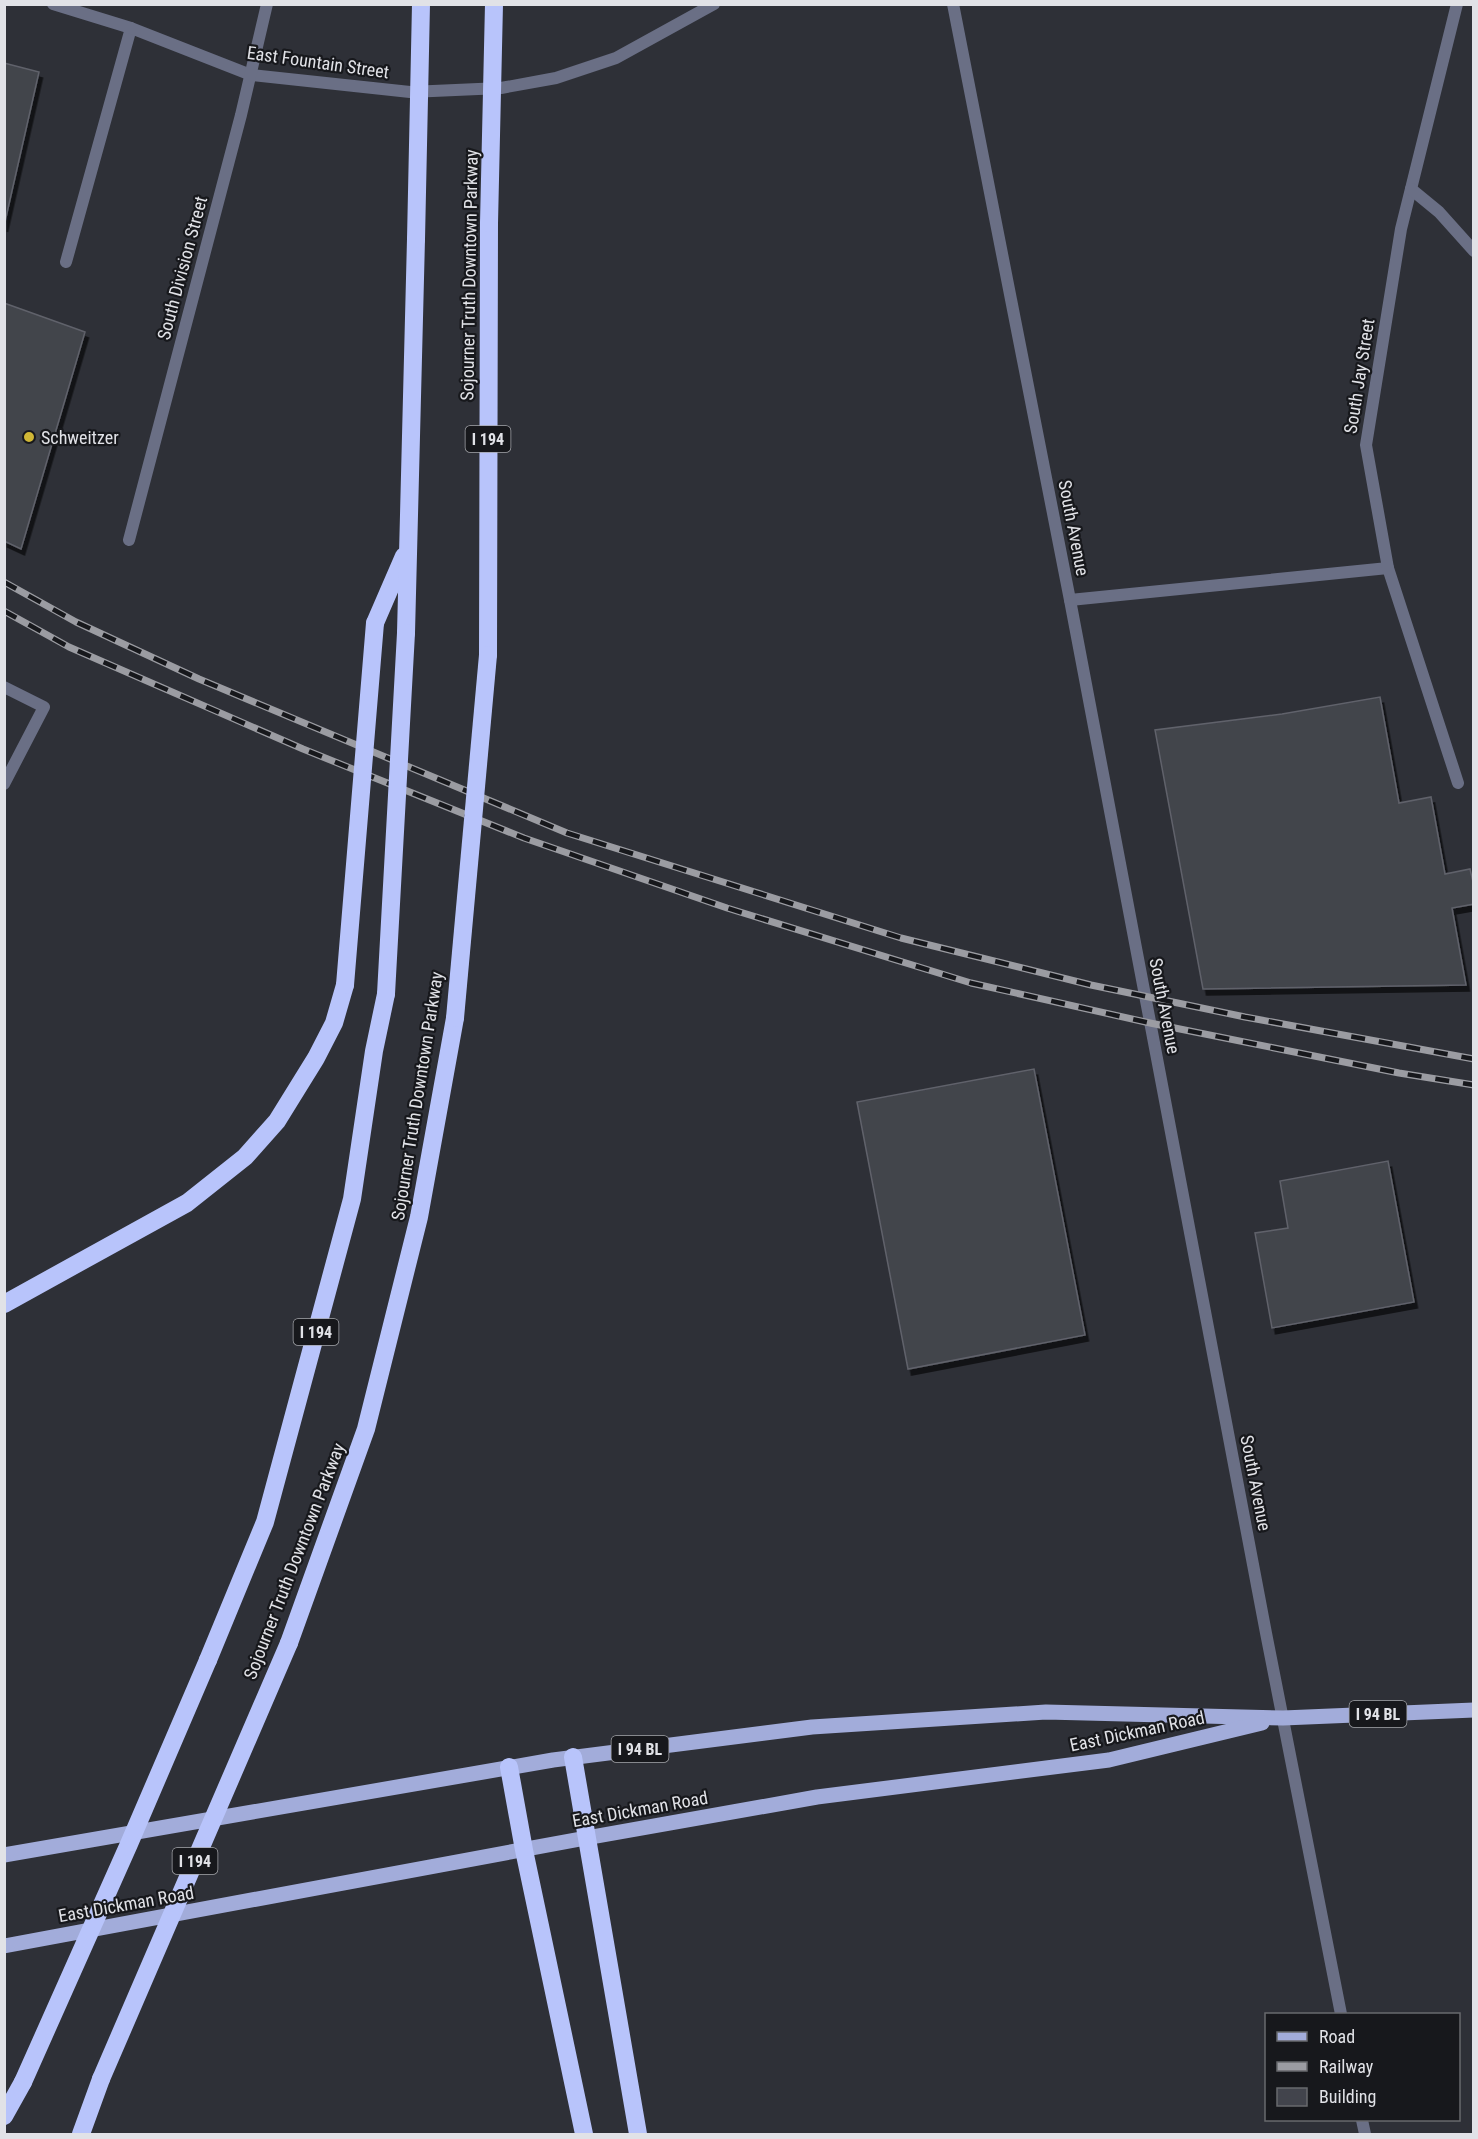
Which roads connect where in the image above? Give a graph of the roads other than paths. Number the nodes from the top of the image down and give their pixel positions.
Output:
1 (53, 4) edge
2 (267, 4) edge
3 (421, 4) edge
4 (494, 4) edge
5 (714, 4) edge
6 (953, 4) edge
7 (1457, 4) edge
8 (131, 28) junction
9 (251, 75) junction
10 (1411, 189) junction
11 (1473, 251) edge
12 (66, 262) dead end
13 (129, 540) dead end
14 (409, 546) junction
15 (1388, 568) junction
16 (1070, 600) junction
17 (4, 687) edge
18 (1458, 783) dead end
19 (4, 784) edge
20 (4, 1304) edge
21 (1473, 1710) edge
22 (1282, 1718) junction
23 (573, 1757) junction
24 (509, 1767) junction
25 (586, 1838) junction
26 (524, 1850) junction
27 (4, 1855) edge
28 (4, 1946) edge
29 (1341, 2013) edge
30 (4, 2116) edge
31 (81, 2134) edge
32 (584, 2134) edge
33 (638, 2134) edge

1 - 8 street, East Fountain Street
2 - 9 street, South Division Street
3 - 14 highway, I 194, bridge
4 - 31 highway, Sojourner Truth Downtown Parkway / I 194, bridge
5 - 9 street, East Fountain Street
6 - 16 street, South Avenue
7 - 10 street, South Jay Street
8 - 9 street, East Fountain Street
8 - 12 street
9 - 13 street, South Division Street
10 - 11 street
10 - 15 street, South Jay Street
14 - 20 highway, bridge
14 - 30 highway, I 194, bridge
15 - 16 street
15 - 18 street, South Jay Street
16 - 22 street, South Avenue
17 - 19 street
21 - 22 main road, East Dickman Road / I 94 BL
22 - 23 main road, East Dickman Road / I 94 BL
22 - 25 main road, East Dickman Road / I 94 BL
22 - 29 street, South Avenue
23 - 24 main road, East Dickman Road / I 94 BL
23 - 25 highway
24 - 26 highway
24 - 27 main road, East Dickman Road / I 94 BL
25 - 26 main road, East Dickman Road / I 94 BL
25 - 33 highway
26 - 28 main road, East Dickman Road / I 94 BL
26 - 32 highway

